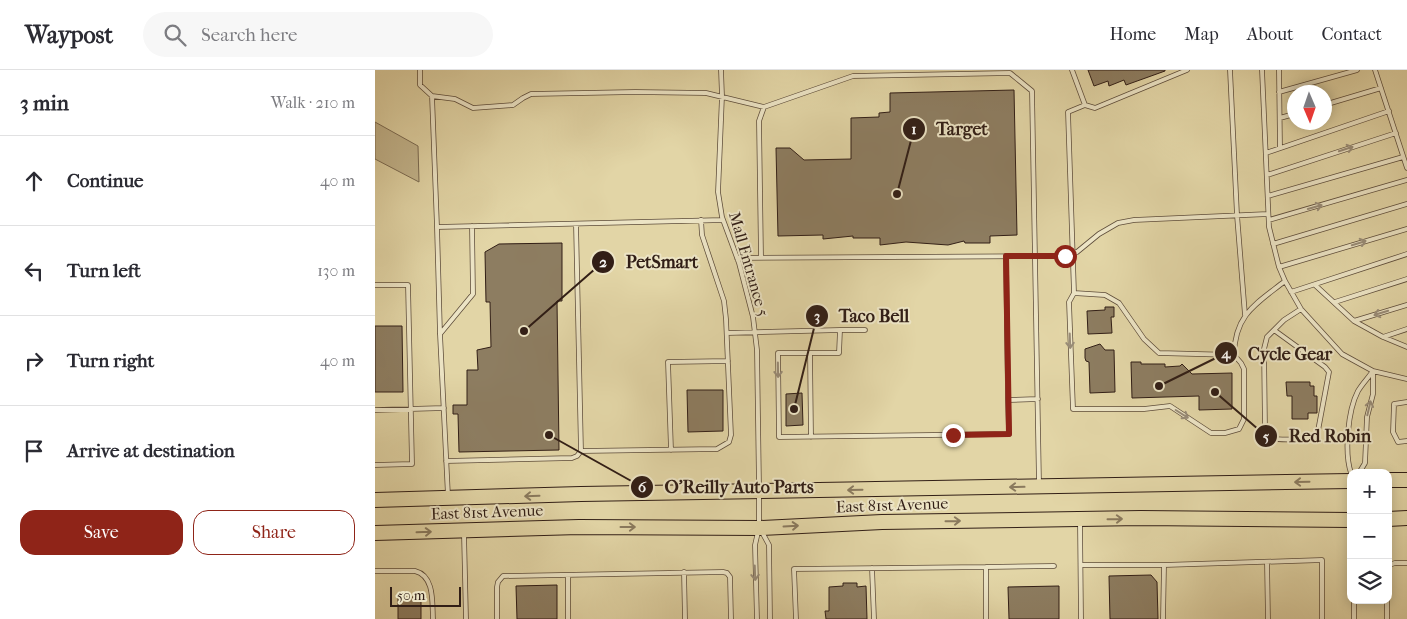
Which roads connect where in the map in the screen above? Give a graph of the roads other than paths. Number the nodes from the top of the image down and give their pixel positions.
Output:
1 (420, 70) edge
2 (721, 70) edge
3 (1072, 70) edge
4 (1187, 70) edge
5 (1230, 70) edge
6 (1262, 70) edge
7 (1279, 70) edge
8 (1357, 70) edge
9 (1375, 70) edge
10 (1381, 88) junction
11 (1279, 92) junction
12 (432, 96) junction
13 (722, 96) junction
14 (1332, 103) edge
15 (1085, 105) junction
16 (764, 107) junction
17 (1389, 111) junction
18 (1287, 116) edge
19 (1280, 118) junction
20 (1396, 133) junction
21 (1280, 148) junction
22 (1265, 153) junction
23 (1403, 157) junction
24 (1407, 168) edge
25 (1267, 175) junction
26 (1407, 180) edge
27 (1267, 196) junction
28 (1407, 204) edge
29 (1268, 214) junction
30 (1237, 215) junction
31 (701, 220) junction
32 (723, 220) junction
33 (1269, 220) junction
34 (576, 224) junction
35 (472, 226) junction
36 (437, 227) junction
37 (1407, 229) edge
38 (1273, 244) junction
39 (1072, 254) junction
40 (1407, 254) edge
41 (1006, 256) junction
42 (1035, 256) junction
43 (737, 258) junction
44 (761, 258) junction
45 (1279, 267) junction
46 (1407, 279) edge
47 (1285, 281) junction
48 (375, 285) edge
49 (1315, 285) junction
50 (1291, 292) junction
51 (1074, 293) junction
52 (1335, 302) junction
53 (1407, 305) edge
54 (1301, 309) junction
55 (1245, 315) junction
56 (1355, 321) junction
57 (840, 330) junction
58 (865, 330) dead end
59 (1274, 330) junction
60 (1407, 330) edge
61 (755, 332) junction
62 (727, 333) junction
63 (440, 334) junction
64 (1383, 337) junction
65 (1407, 347) edge
66 (810, 353) junction
67 (1234, 355) junction
68 (728, 362) junction
69 (1373, 371) junction
70 (1407, 379) edge
71 (1037, 399) junction
72 (1008, 400) junction
73 (1407, 402) edge
74 (444, 408) junction
75 (410, 409) junction
76 (375, 410) edge
77 (811, 437) junction
78 (1407, 442) edge
79 (671, 450) junction
80 (581, 451) junction
81 (446, 461) junction
82 (375, 465) edge
83 (1350, 469) edge
84 (1361, 469) edge
85 (1392, 480) edge
86 (1407, 480) edge
87 (1347, 481) edge
88 (1039, 486) junction
89 (759, 492) junction
90 (448, 498) junction
91 (375, 500) edge
92 (1407, 518) edge
93 (1080, 519) junction
94 (1392, 519) edge
95 (1347, 520) edge
96 (759, 528) junction
97 (464, 530) junction
98 (375, 533) edge
99 (1267, 562) junction
100 (1407, 562) edge
101 (1081, 564) junction
102 (1392, 564) edge
103 (1163, 565) junction
104 (986, 566) junction
105 (1054, 566) dead end
106 (872, 568) junction
107 (375, 572) edge
108 (684, 572) junction
109 (567, 575) junction
110 (1354, 604) edge
111 (1387, 604) edge
112 (433, 619) edge
113 (466, 619) edge
114 (497, 619) edge
115 (568, 619) edge
116 (685, 619) edge
117 (731, 619) edge
118 (757, 619) edge
119 (770, 619) edge
120 (796, 619) edge
121 (874, 619) edge
122 (986, 619) edge
123 (1081, 619) edge
124 (1163, 619) edge
125 (1268, 619) edge
126 (1322, 619) edge
127 (1354, 619) edge
128 (1387, 619) edge

1 - 12 lane
2 - 13 lane, Mall Entrance 5
3 - 15 lane
4 - 15 lane
5 - 30 lane
6 - 22 lane
7 - 11 lane
8 - 11 lane
9 - 10 lane
10 - 14 lane
10 - 17 lane
11 - 19 lane
12 - 13 lane
12 - 36 lane
13 - 16 lane
13 - 32 lane, Mall Entrance 5
15 - 39 lane
16 - 42 lane
16 - 44 lane
17 - 20 lane
17 - 21 lane
18 - 19 lane
19 - 21 lane
20 - 23 lane
25 -> 20 lane
21 - 22 lane
22 - 25 lane
23 - 24 lane
23 - 27 lane
25 - 27 lane
33 -> 26 lane
27 - 29 lane
28 - 38 lane
29 - 30 lane
29 - 33 lane
30 - 39 lane
30 - 55 lane
31 - 32 lane
31 - 34 lane
31 - 62 lane
32 - 43 lane, Mall Entrance 5
33 - 38 lane
34 - 35 lane
34 - 80 lane
35 - 36 lane
35 - 63 lane
36 - 63 lane
45 -> 37 lane
38 - 45 lane
39 - 42 lane
39 - 51 lane
40 - 49 lane
41 - 42 lane
41 - 44 lane
41 - 72 lane
42 - 71 lane
43 - 44 lane
43 - 61 lane, Mall Entrance 5
45 - 47 lane
46 - 52 lane
47 - 50 lane
47 - 55 lane
48 - 75 lane
49 - 50 lane
49 - 52 lane
50 - 54 lane
51 - 67 lane
51 -> 67 lane
52 - 56 lane
53 -> 56 lane
54 - 59 lane
54 - 69 lane
55 - 67 lane
56 - 64 lane
57 - 58 lane
57 - 61 lane
57 - 66 lane
59 - 59 lane
60 - 64 lane
61 - 62 lane
61 - 89 lane, Mall Entrance 5
62 - 68 lane
63 - 74 lane
64 - 65 lane
66 - 77 lane
66 -> 77 lane
68 - 79 lane
68 - 79 lane
69 - 70 lane
69 - 83 lane
84 -> 69 lane
71 - 72 lane
71 - 88 lane
72 - 77 lane
73 - 78 lane
74 - 75 lane
74 - 81 lane
75 - 76 lane
75 - 82 lane
79 - 80 lane
80 - 81 lane
81 - 90 lane
85 - 86 highway
87 -> 88 highway, East 81st Avenue
88 -> 89 highway, East 81st Avenue
89 -> 90 highway, East 81st Avenue
89 - 96 lane, Mall Entrance 5
90 - 91 highway, East 81st Avenue
92 - 94 highway
93 -> 95 highway, East 81st Avenue
96 -> 93 highway, East 81st Avenue
93 - 101 lane
97 -> 96 highway, East 81st Avenue
96 -> 118 lane, Mall Entrance 5
96 - 119 lane, Mall Entrance 5
98 -> 97 highway, East 81st Avenue
97 - 113 lane
99 - 103 lane
99 - 125 lane
99 - 126 lane
100 - 102 lane
101 - 103 lane
101 - 123 lane
103 - 124 lane
104 - 105 lane
104 - 106 lane
104 - 122 lane
106 - 120 lane
106 - 121 lane
107 - 112 lane
108 - 109 lane
108 - 116 lane
108 - 117 lane
109 - 114 lane
109 - 115 lane
110 - 127 lane
111 - 128 lane

